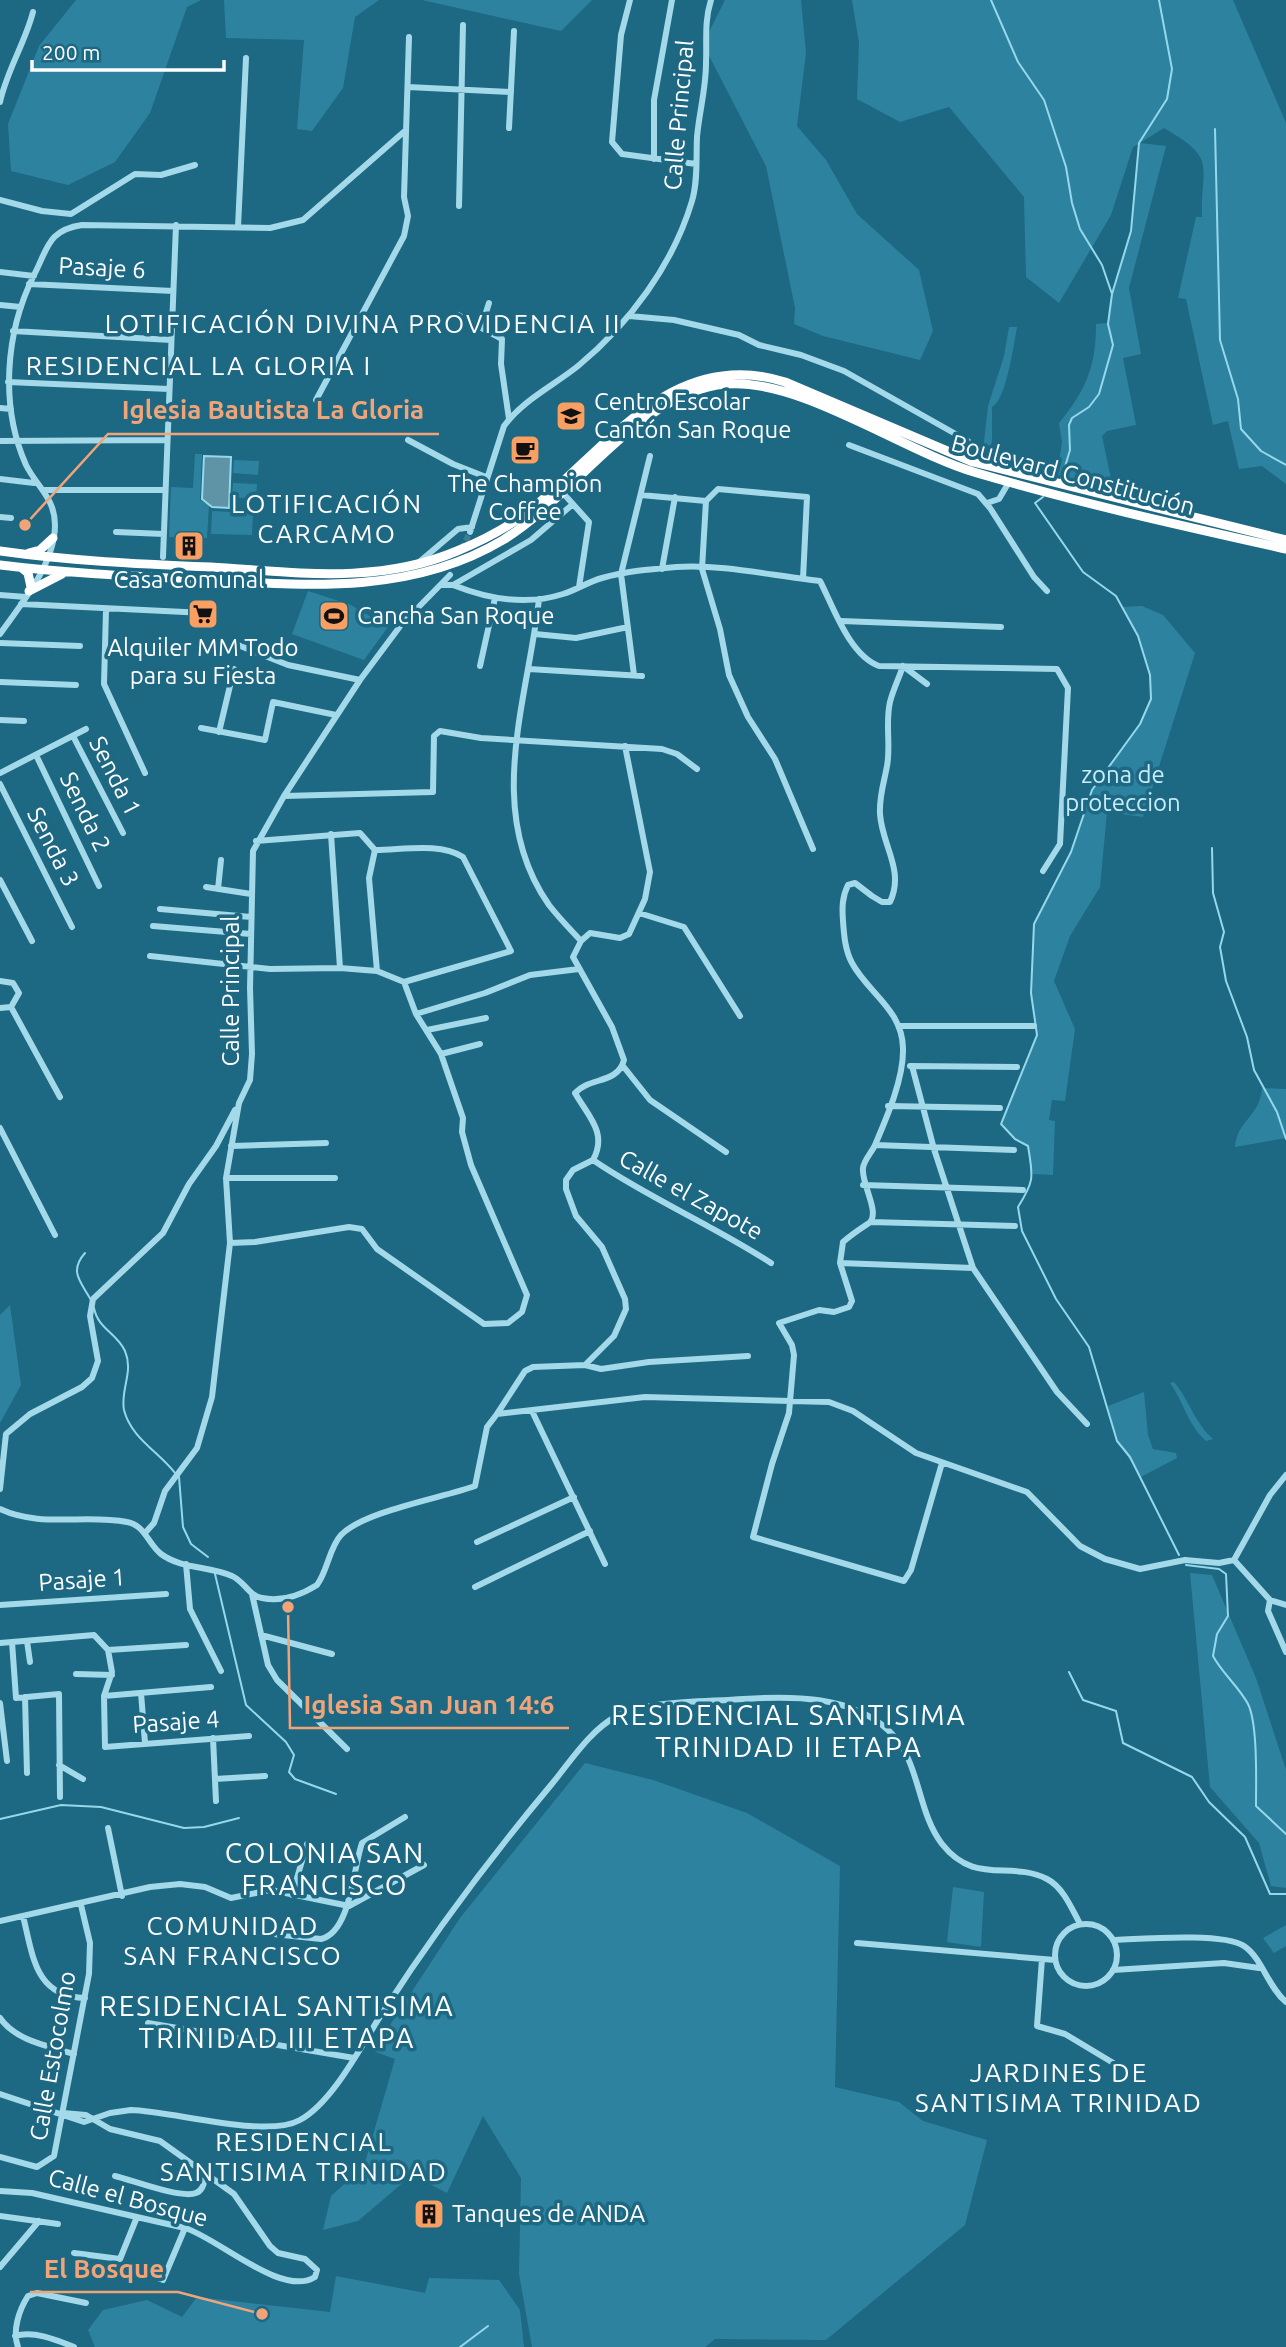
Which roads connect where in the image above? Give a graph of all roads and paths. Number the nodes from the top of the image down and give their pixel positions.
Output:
1 (631, 0) edge
2 (672, 0) edge
3 (710, 0) edge
4 (33, 12) dead end
5 (463, 25) dead end
6 (514, 31) dead end
7 (409, 37) dead end
8 (246, 58) dead end
9 (408, 87) junction
10 (462, 92) junction
11 (511, 92) junction
12 (0, 102) edge
13 (509, 128) dead end
14 (406, 130) junction
15 (654, 159) junction
16 (696, 164) junction
17 (195, 165) dead end
18 (0, 200) edge
19 (458, 205) dead end
20 (71, 214) junction
21 (176, 225) junction
22 (68, 227) junction
23 (238, 227) junction
24 (0, 272) edge
25 (34, 276) junction
26 (29, 284) junction
27 (173, 291) junction
28 (489, 303) dead end
29 (0, 305) edge
30 (21, 307) junction
31 (458, 315) dead end
32 (629, 316) junction
33 (481, 328) junction
34 (13, 331) junction
35 (0, 339) edge
36 (171, 340) junction
37 (10, 341) junction
38 (5, 378) edge
39 (169, 389) junction
40 (316, 400) dead end
41 (0, 408) edge
42 (10, 409) junction
43 (509, 419) junction
44 (167, 440) junction
45 (408, 440) dead end
46 (0, 441) edge
47 (968, 441) dead end
48 (16, 443) junction
49 (849, 445) dead end
50 (650, 456) dead end
51 (486, 477) junction
52 (0, 479) edge
53 (1009, 482) junction
54 (34, 483) junction
55 (45, 490) junction
56 (166, 490) junction
57 (563, 493) junction
58 (641, 495) junction
59 (675, 497) junction
60 (706, 501) junction
61 (573, 503) junction
62 (987, 503) junction
63 (0, 517) edge
64 (11, 518) dead end
65 (116, 532) dead end
66 (164, 534) junction
67 (53, 538) junction
68 (1286, 540) edge
69 (1286, 549) edge
70 (0, 551) edge
71 (23, 554) junction
72 (163, 557) dead end
73 (46, 558) junction
74 (71, 561) junction
75 (0, 565) edge
76 (415, 565) junction
77 (22, 568) junction
78 (662, 569) junction
79 (702, 569) junction
80 (40, 571) junction
81 (64, 573) junction
82 (621, 574) junction
83 (450, 575) dead end
84 (803, 579) junction
85 (442, 585) junction
86 (453, 585) junction
87 (579, 587) junction
88 (1047, 591) dead end
89 (29, 592) junction
90 (0, 594) edge
91 (495, 598) junction
92 (538, 599) junction
93 (21, 604) junction
94 (106, 610) junction
95 (205, 614) dead end
96 (841, 621) junction
97 (628, 626) junction
98 (1001, 627) dead end
99 (0, 633) edge
100 (535, 634) junction
101 (0, 643) edge
102 (238, 645) dead end
103 (79, 646) dead end
104 (105, 650) junction
105 (132, 652) dead end
106 (480, 666) dead end
107 (903, 666) junction
108 (529, 669) junction
109 (234, 670) dead end
110 (634, 675) junction
111 (642, 676) dead end
112 (360, 680) junction
113 (0, 682) edge
114 (927, 684) dead end
115 (76, 685) dead end
116 (336, 715) junction
117 (0, 720) edge
118 (23, 721) dead end
119 (201, 728) dead end
120 (86, 729) dead end
121 (219, 732) junction
122 (73, 736) junction
123 (514, 739) junction
124 (625, 746) junction
125 (36, 755) junction
126 (697, 769) dead end
127 (0, 773) edge
128 (145, 773) dead end
129 (0, 784) edge
130 (284, 796) junction
131 (123, 833) dead end
132 (331, 834) junction
133 (256, 841) junction
134 (813, 849) dead end
135 (375, 850) junction
136 (221, 860) dead end
137 (1043, 871) dead end
138 (0, 880) edge
139 (99, 886) dead end
140 (206, 887) dead end
141 (218, 889) junction
142 (251, 894) junction
143 (160, 909) dead end
144 (639, 913) junction
145 (251, 917) junction
146 (153, 926) dead end
147 (72, 927) dead end
148 (251, 934) junction
149 (32, 941) dead end
150 (581, 941) junction
151 (150, 956) dead end
152 (251, 966) junction
153 (340, 968) junction
154 (579, 969) junction
155 (377, 971) junction
156 (1, 979) edge
157 (404, 982) junction
158 (11, 1007) junction
159 (0, 1008) edge
160 (416, 1014) junction
161 (740, 1016) dead end
162 (486, 1018) dead end
163 (899, 1026) junction
164 (1034, 1026) dead end
165 (427, 1030) junction
166 (480, 1044) dead end
167 (441, 1054) junction
168 (901, 1065) junction
169 (623, 1066) junction
170 (912, 1066) junction
171 (1017, 1067) dead end
172 (60, 1097) dead end
173 (239, 1103) junction
174 (888, 1106) junction
175 (925, 1107) junction
176 (1000, 1108) dead end
177 (0, 1128) edge
178 (326, 1143) dead end
179 (875, 1145) junction
180 (231, 1146) junction
181 (934, 1149) junction
182 (1014, 1150) dead end
183 (726, 1152) dead end
184 (593, 1160) junction
185 (226, 1178) junction
186 (335, 1178) dead end
187 (863, 1185) junction
188 (948, 1190) junction
189 (1023, 1191) dead end
190 (871, 1223) junction
191 (959, 1226) junction
192 (1015, 1226) dead end
193 (55, 1235) dead end
194 (230, 1243) junction
195 (771, 1263) dead end
196 (840, 1264) junction
197 (973, 1268) junction
198 (747, 1356) dead end
199 (585, 1365) junction
200 (791, 1399) junction
201 (532, 1411) junction
202 (497, 1414) junction
203 (1087, 1424) dead end
204 (942, 1463) junction
205 (1286, 1475) edge
206 (0, 1489) edge
207 (574, 1497) junction
208 (0, 1508) edge
209 (590, 1531) junction
210 (145, 1532) junction
211 (477, 1542) dead end
212 (1234, 1560) junction
213 (186, 1564) junction
214 (605, 1564) dead end
215 (475, 1587) dead end
216 (166, 1594) dead end
217 (252, 1594) junction
218 (1270, 1600) junction
219 (0, 1605) edge
220 (1286, 1605) edge
221 (261, 1635) junction
222 (27, 1641) junction
223 (12, 1642) junction
224 (0, 1643) edge
225 (186, 1645) dead end
226 (108, 1650) junction
227 (1286, 1653) edge
228 (332, 1654) dead end
229 (30, 1662) dead end
230 (221, 1671) dead end
231 (76, 1674) dead end
232 (112, 1675) junction
233 (211, 1687) dead end
234 (141, 1693) junction
235 (104, 1696) junction
236 (25, 1697) junction
237 (0, 1703) edge
238 (250, 1736) dead end
239 (213, 1738) junction
240 (145, 1743) junction
241 (347, 1749) dead end
242 (7, 1761) dead end
243 (59, 1765) junction
244 (27, 1773) dead end
245 (265, 1776) dead end
246 (83, 1779) dead end
247 (215, 1779) junction
248 (60, 1797) dead end
249 (216, 1801) dead end
250 (405, 1817) dead end
251 (108, 1828) dead end
252 (307, 1844) dead end
253 (424, 1865) dead end
254 (122, 1895) junction
255 (292, 1895) junction
256 (81, 1905) junction
257 (347, 1906) junction
258 (23, 1916) junction
259 (0, 1921) edge
260 (1080, 1924) junction
261 (254, 1932) dead end
262 (1113, 1940) junction
263 (857, 1943) dead end
264 (1042, 1959) junction
265 (1055, 1960) junction
266 (1259, 1968) junction
267 (1113, 1970) junction
268 (85, 1998) junction
269 (1286, 2002) edge
270 (0, 2018) edge
271 (148, 2023) dead end
272 (74, 2054) junction
273 (354, 2058) junction
274 (1115, 2064) dead end
275 (0, 2094) edge
276 (64, 2113) junction
277 (91, 2119) junction
278 (0, 2157) edge
279 (206, 2174) junction
280 (115, 2176) dead end
281 (0, 2191) edge
282 (0, 2216) edge
283 (137, 2217) junction
284 (39, 2221) junction
285 (58, 2224) dead end
286 (185, 2228) junction
287 (74, 2253) dead end
288 (0, 2267) edge
289 (132, 2270) dead end
290 (86, 2303) dead end
291 (15, 2336) junction
292 (18, 2347) edge
293 (74, 2347) edge

1 - 15 street
2 - 15 street
3 - 16 street, Calle Principal
4 - 12 street
5 - 10 street
6 - 11 street
7 - 9 street
8 - 23 street
9 - 10 street
9 - 14 street
10 - 11 street
10 - 19 street
11 - 13 street
14 - 23 street
14 - 40 street
15 - 16 street
16 - 32 street, Calle Principal
17 - 20 street
18 - 20 street
20 - 22 street
21 - 22 street
21 - 23 street
21 - 27 street
22 - 25 street
24 - 25 street
25 - 26 street
26 - 27 street, Pasaje 6
26 - 30 street
27 - 36 street
28 - 33 street
29 - 30 street
30 - 34 street
31 - 33 street
32 - 43 street, Calle Principal
32 - 47 street
33 - 43 street
34 - 36 street
34 - 37 street
35 - 37 street
36 - 39 street
37 - 38 street
38 - 39 street
38 - 42 street
39 - 44 street
41 - 42 street
42 - 48 street
43 - 51 street, Calle Principal
44 - 48 street
44 - 56 street
45 - 51 street
46 - 48 street
48 - 54 street
49 - 62 street
50 - 58 street
51 - 76 street, Calle Principal
52 - 54 street
53 - 57 highway, Boulevard Constitución
53 - 62 street
53 - 69 highway, Boulevard Constitución
54 - 55 street
55 - 56 street
55 - 67 street
56 - 66 street
57 - 61 street
57 - 81 highway, Boulevard Constitución
58 - 59 street
58 - 82 street
59 - 60 street
59 - 78 street
60 - 79 street
60 - 84 street
61 - 86 street
61 - 87 street
62 - 88 street
63 - 64 street
65 - 66 street
66 - 72 street
67 - 71 highway
67 - 73 street
67 - 74 highway
68 - 76 highway, Boulevard Constitución
70 - 71 highway, Boulevard Constitución
71 - 73 highway, Boulevard Constitución
73 - 74 highway, Boulevard Constitución
73 - 80 street
74 - 76 highway, Boulevard Constitución
75 - 77 highway, Boulevard Constitución
77 - 80 highway, Boulevard Constitución
77 - 89 highway
78 - 79 street
78 - 82 street
79 - 84 street
79 - 134 street
80 - 81 highway, Boulevard Constitución
80 - 89 street
81 - 89 highway
82 - 87 street
82 - 97 street
83 - 85 street, Calle Principal
84 - 96 street
85 - 86 street
85 - 112 street, Calle Principal
86 - 91 street
87 - 92 street
89 - 90 street
89 - 93 street
91 - 92 street
91 - 106 street
92 - 100 street
93 - 94 street
93 - 99 street
94 - 95 street
94 - 104 street
96 - 98 street
96 - 107 street
97 - 100 street
97 - 110 street
100 - 108 street
101 - 103 street
102 - 112 street
104 - 105 street
104 - 128 street
107 - 114 street
107 - 137 street
107 - 163 street
108 - 110 street
108 - 123 street
109 - 121 street
110 - 111 street
112 - 116 street, Calle Principal
113 - 115 street
116 - 121 street
116 - 130 street, Calle Principal
117 - 118 street
119 - 121 street
120 - 122 street
122 - 125 street
122 - 131 street, Senda 1
123 - 124 street
123 - 130 street
123 - 150 street
124 - 126 street
124 - 144 street
125 - 127 street
125 - 139 street, Senda 2
129 - 147 street, Senda 3
130 - 133 street, Calle Principal
132 - 133 street
132 - 135 street
132 - 153 street
133 - 142 street, Calle Principal
135 - 155 street
135 - 157 street
136 - 141 street
138 - 149 street
140 - 141 street
141 - 142 street
142 - 145 street, Calle Principal
143 - 145 street
144 - 150 street
144 - 161 street
145 - 148 street, Calle Principal
146 - 148 street
148 - 152 street, Calle Principal
150 - 154 street
151 - 152 street
152 - 153 street
152 - 173 street, Calle Principal
153 - 155 street
154 - 160 street
154 - 169 street
155 - 157 street
156 - 158 street
157 - 160 street
158 - 159 street
158 - 172 street
160 - 165 street
162 - 165 street
163 - 164 street
163 - 168 street
165 - 167 street
166 - 167 street
167 - 194 street
168 - 170 street
168 - 174 street
169 - 183 street
169 - 184 street, Calle el Zapote
170 - 171 street
170 - 175 street
173 - 180 street, Calle Principal
173 - 206 street
174 - 175 street
174 - 179 street
175 - 176 street
175 - 181 street
177 - 193 street
178 - 180 street
179 - 181 street
179 - 187 street
180 - 185 street, Calle Principal
181 - 182 street
181 - 188 street
184 - 195 street, Calle el Zapote
184 - 199 street, Calle el Zapote
185 - 186 street
185 - 194 street, Calle Principal
187 - 188 street
187 - 190 street
188 - 189 street
188 - 191 street
190 - 191 street
190 - 196 street
191 - 192 street
191 - 197 street
194 - 210 street, Calle Principal
196 - 197 street
196 - 200 street
197 - 203 street
198 - 199 street
199 - 202 street
200 - 201 street
200 - 204 street
200 - 204 street
201 - 202 street
201 - 207 street
202 - 217 street
204 - 212 street
205 - 212 street
207 - 209 street
207 - 211 street
208 - 210 street
209 - 214 street
209 - 215 street
210 - 213 street
212 - 218 street
213 - 217 street
213 - 230 street
216 - 219 street, Pasaje 1
217 - 221 street
218 - 220 street
218 - 227 street
221 - 228 street
221 - 241 street
222 - 223 street
222 - 226 street
222 - 229 street
223 - 224 street
223 - 236 street
225 - 226 street
226 - 232 street
231 - 232 street
232 - 235 street
233 - 234 street
234 - 235 street
234 - 240 street
235 - 240 street, Pasaje 4
236 - 243 street
236 - 244 street
237 - 242 street
238 - 239 street, Pasaje 4
239 - 240 street, Pasaje 4
239 - 247 street
243 - 246 street
243 - 248 street
245 - 247 street
247 - 249 street
250 - 257 street
251 - 254 street
252 - 255 street
253 - 257 street
254 - 255 street
254 - 256 street
255 - 257 street
256 - 258 street
256 - 268 street, Calle Estocolmo
257 - 261 street
258 - 259 street
258 - 268 street
260 - 262 street
260 - 265 street
260 - 273 street
262 - 266 street
262 - 267 street
263 - 264 street
264 - 265 street
264 - 274 street
265 - 267 street
266 - 267 street
266 - 269 street
268 - 272 street, Calle Estocolmo
270 - 272 street
271 - 273 street
272 - 276 street, Calle Estocolmo
273 - 277 street
275 - 276 street
276 - 277 street
276 - 278 street, Calle Estocolmo
277 - 279 street
279 - 280 street
279 - 286 street, Calle el Bosque
281 - 283 street, Calle el Bosque
282 - 284 street
283 - 286 street, Calle el Bosque
283 - 287 street
284 - 285 street
284 - 288 street
286 - 289 street
290 - 291 street
291 - 292 street
291 - 293 street

